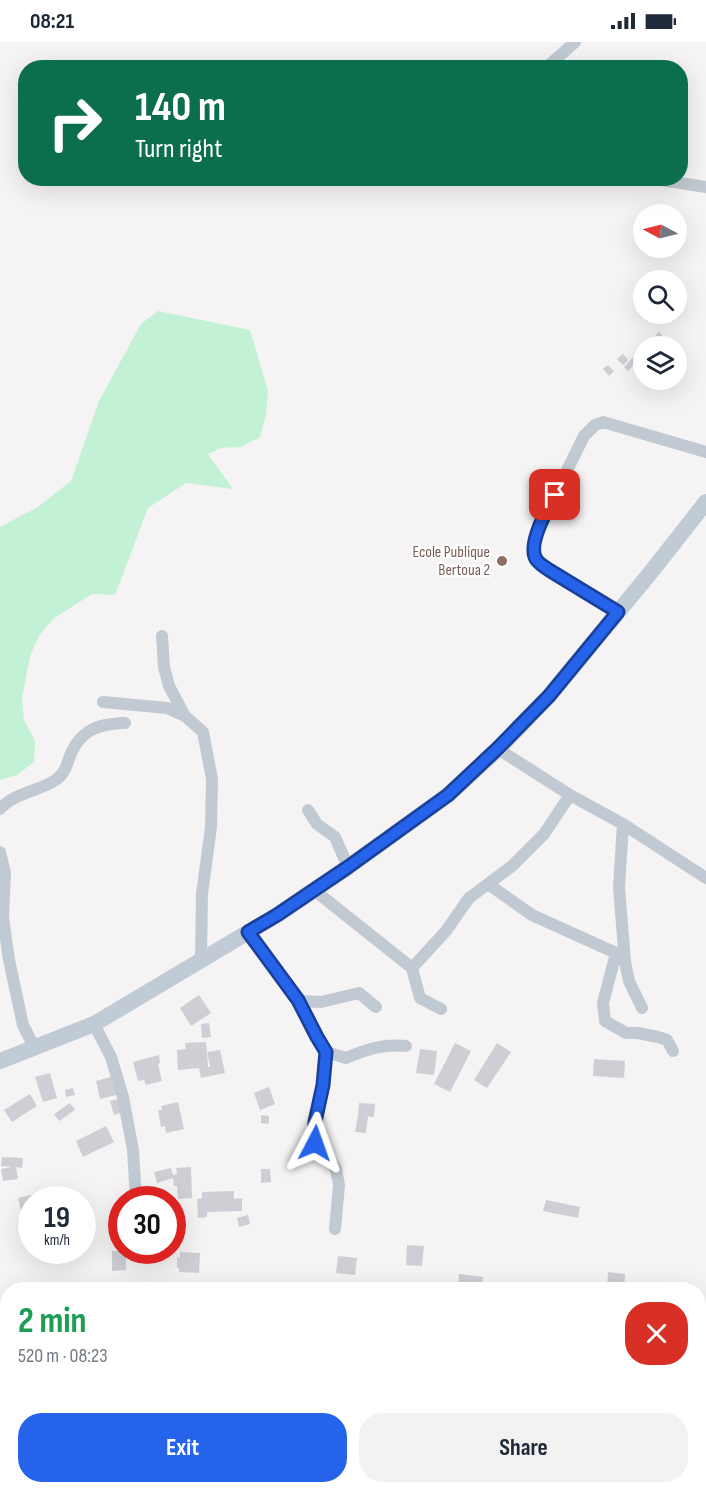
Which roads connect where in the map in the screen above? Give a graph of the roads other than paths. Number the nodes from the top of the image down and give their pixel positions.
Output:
1 (575, 42) edge
2 (555, 60) edge
3 (688, 184) edge
4 (706, 187) edge
5 (706, 452) edge
6 (706, 502) edge
7 (618, 612) junction
8 (162, 636) dead end
9 (103, 702) dead end
10 (185, 716) junction
11 (125, 723) dead end
12 (498, 748) junction
13 (570, 795) junction
14 (0, 809) edge
15 (308, 810) dead end
16 (623, 824) junction
17 (0, 852) edge
18 (348, 867) junction
19 (706, 878) edge
20 (488, 884) junction
21 (314, 890) junction
22 (248, 932) junction
23 (201, 960) junction
24 (412, 968) junction
25 (298, 1000) junction
26 (376, 1007) dead end
27 (642, 1008) dead end
28 (441, 1010) dead end
29 (93, 1024) junction
30 (406, 1046) dead end
31 (34, 1047) junction
32 (673, 1051) dead end
33 (326, 1052) junction
34 (0, 1061) edge
35 (135, 1186) edge
36 (335, 1228) dead end

1 - 2 street
3 - 4 street
5 - 7 street
6 - 7 street
7 - 12 street
8 - 10 street
9 - 10 street
10 - 23 street
11 - 14 street
12 - 13 street
12 - 18 street
13 - 16 street
13 - 20 street
15 - 18 street
16 - 19 street
16 - 27 street
17 - 31 street
18 - 21 street
20 - 24 street
20 - 32 street
21 - 22 street
21 - 24 street
22 - 23 street
22 - 25 street
23 - 29 street
24 - 28 street
25 - 26 street
25 - 33 street
29 - 31 street
29 - 35 street
30 - 33 street
31 - 34 street
33 - 36 street

